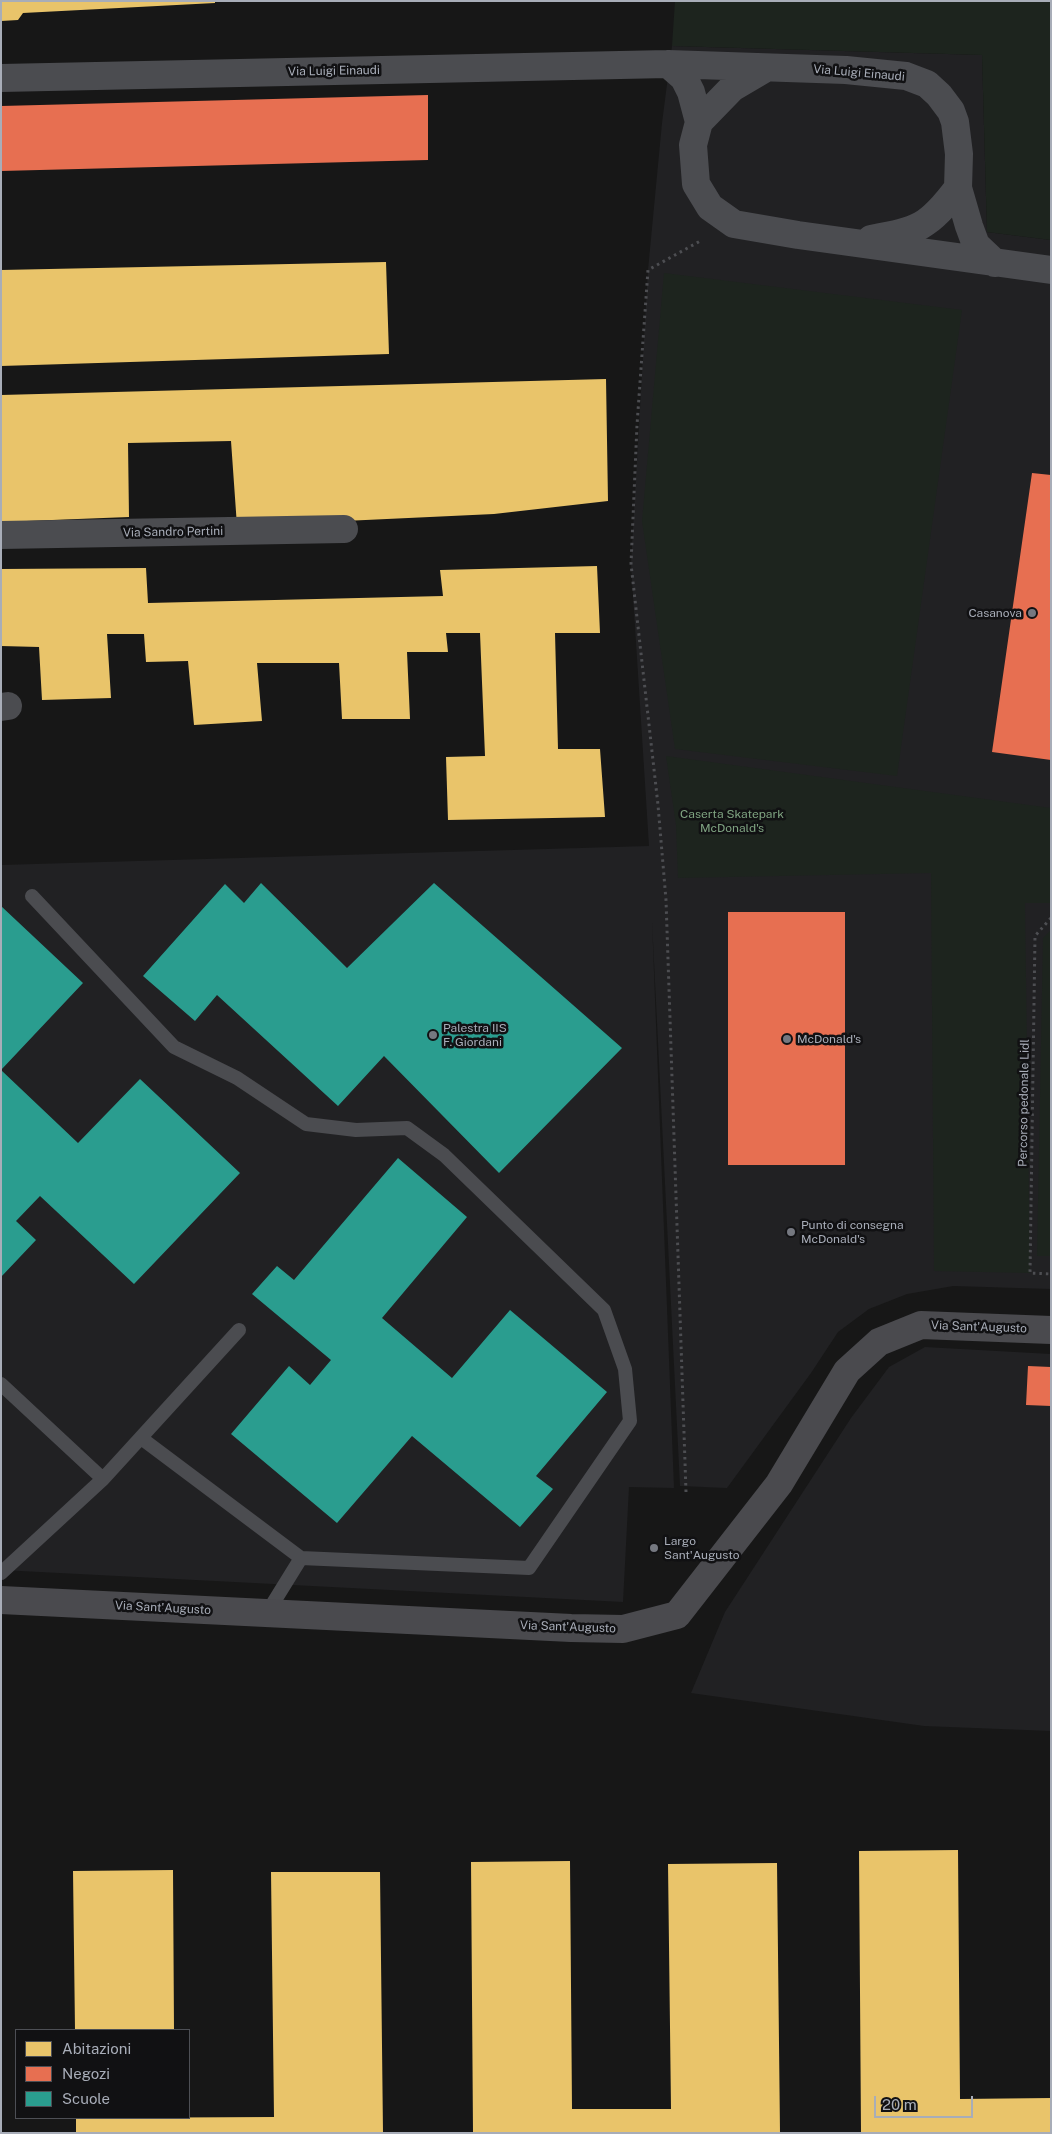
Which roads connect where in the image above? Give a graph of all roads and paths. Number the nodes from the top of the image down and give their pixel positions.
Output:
1 (668, 64) junction
2 (766, 68) junction
3 (1, 78) edge
4 (699, 122) junction
5 (958, 188) junction
6 (734, 224) junction
7 (855, 242) junction
8 (995, 263) junction
9 (1051, 270) edge
10 (344, 529) dead end
11 (1, 535) edge
12 (32, 896) dead end
13 (1051, 918) edge
14 (1051, 1274) edge
15 (239, 1330) dead end
16 (1051, 1330) edge
17 (1, 1384) edge
18 (141, 1438) junction
19 (103, 1479) junction
20 (686, 1492) dead end
21 (301, 1558) junction
22 (1, 1573) edge
23 (1, 1600) edge
24 (266, 1613) junction

1 - 2 street, Via Luigi Einaudi
1 - 3 street, Via Luigi Einaudi
1 - 4 street
2 - 4 street
2 - 5 street, Via Luigi Einaudi
4 - 6 street
5 - 7 street
5 - 8 street, Via Luigi Einaudi
6 - 7 street
6 - 20 path
7 - 8 street
8 - 9 street
10 - 11 street, Via Sandro Pertini
12 - 21 lane
13 - 14 path, Percorso pedonale Lidl
15 - 18 lane
16 - 24 main road, Via Sant'Augusto
17 - 19 lane
18 - 19 lane
18 - 21 lane
19 - 22 lane
21 - 24 lane
23 - 24 main road, Via Sant'Augusto

